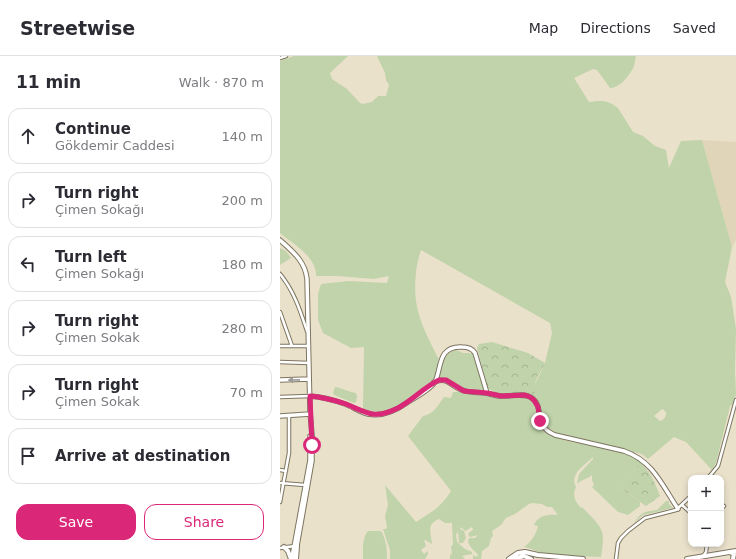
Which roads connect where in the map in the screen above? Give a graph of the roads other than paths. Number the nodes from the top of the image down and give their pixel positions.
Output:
1 (286, 56) edge
2 (280, 58) edge
3 (280, 240) edge
4 (280, 274) edge
5 (280, 312) edge
6 (308, 332) junction
7 (280, 346) edge
8 (292, 346) junction
9 (308, 346) junction
10 (280, 362) edge
11 (309, 363) junction
12 (309, 379) junction
13 (280, 380) edge
14 (434, 382) junction
15 (487, 393) junction
16 (310, 396) junction
17 (280, 397) edge
18 (736, 400) edge
19 (310, 414) junction
20 (280, 416) edge
21 (289, 416) junction
22 (280, 470) edge
23 (286, 471) junction
24 (710, 475) edge
25 (282, 483) edge
26 (306, 485) junction
27 (280, 497) edge
28 (688, 499) edge
29 (280, 502) edge
30 (682, 505) junction
31 (678, 509) junction
32 (689, 511) edge
33 (296, 546) junction
34 (282, 548) edge
35 (707, 549) joint
36 (736, 551) edge
37 (730, 552) junction
38 (714, 555) junction
39 (539, 557) edge
40 (701, 557) junction
41 (291, 559) edge
42 (296, 559) edge
43 (509, 559) edge
44 (514, 559) edge
45 (532, 559) edge
46 (583, 559) edge
47 (616, 559) edge
48 (687, 559) edge
49 (733, 559) edge

1 - 2 street
3 - 6 main road
4 - 6 street
5 - 8 street
6 - 9 main road
7 - 8 street
8 - 9 street
9 - 11 main road
10 - 11 street
11 - 12 main road
12 -> 13 main road
12 - 16 main road
14 - 15 main road
14 - 15 main road
14 - 16 main road
15 - 31 main road
16 - 17 street
16 - 19 main road
18 - 24 street
19 - 21 main road
19 - 26 main road
20 - 21 main road
21 - 23 street
22 - 23 street
23 - 25 street
25 - 26 street
25 - 27 street
26 - 33 main road
27 - 29 street
28 - 30 street
30 - 31 street
30 - 32 street
31 - 47 street
33 - 34 street
33 - 41 main road
33 - 42 main road
34 - 41 main road
35 - 38 street
35 - 40 street
36 - 37 main road
37 - 38 main road
37 - 49 main road
38 - 40 main road
39 - 43 main road
39 - 45 main road
39 - 46 main road
40 - 48 main road
44 - 45 main road

